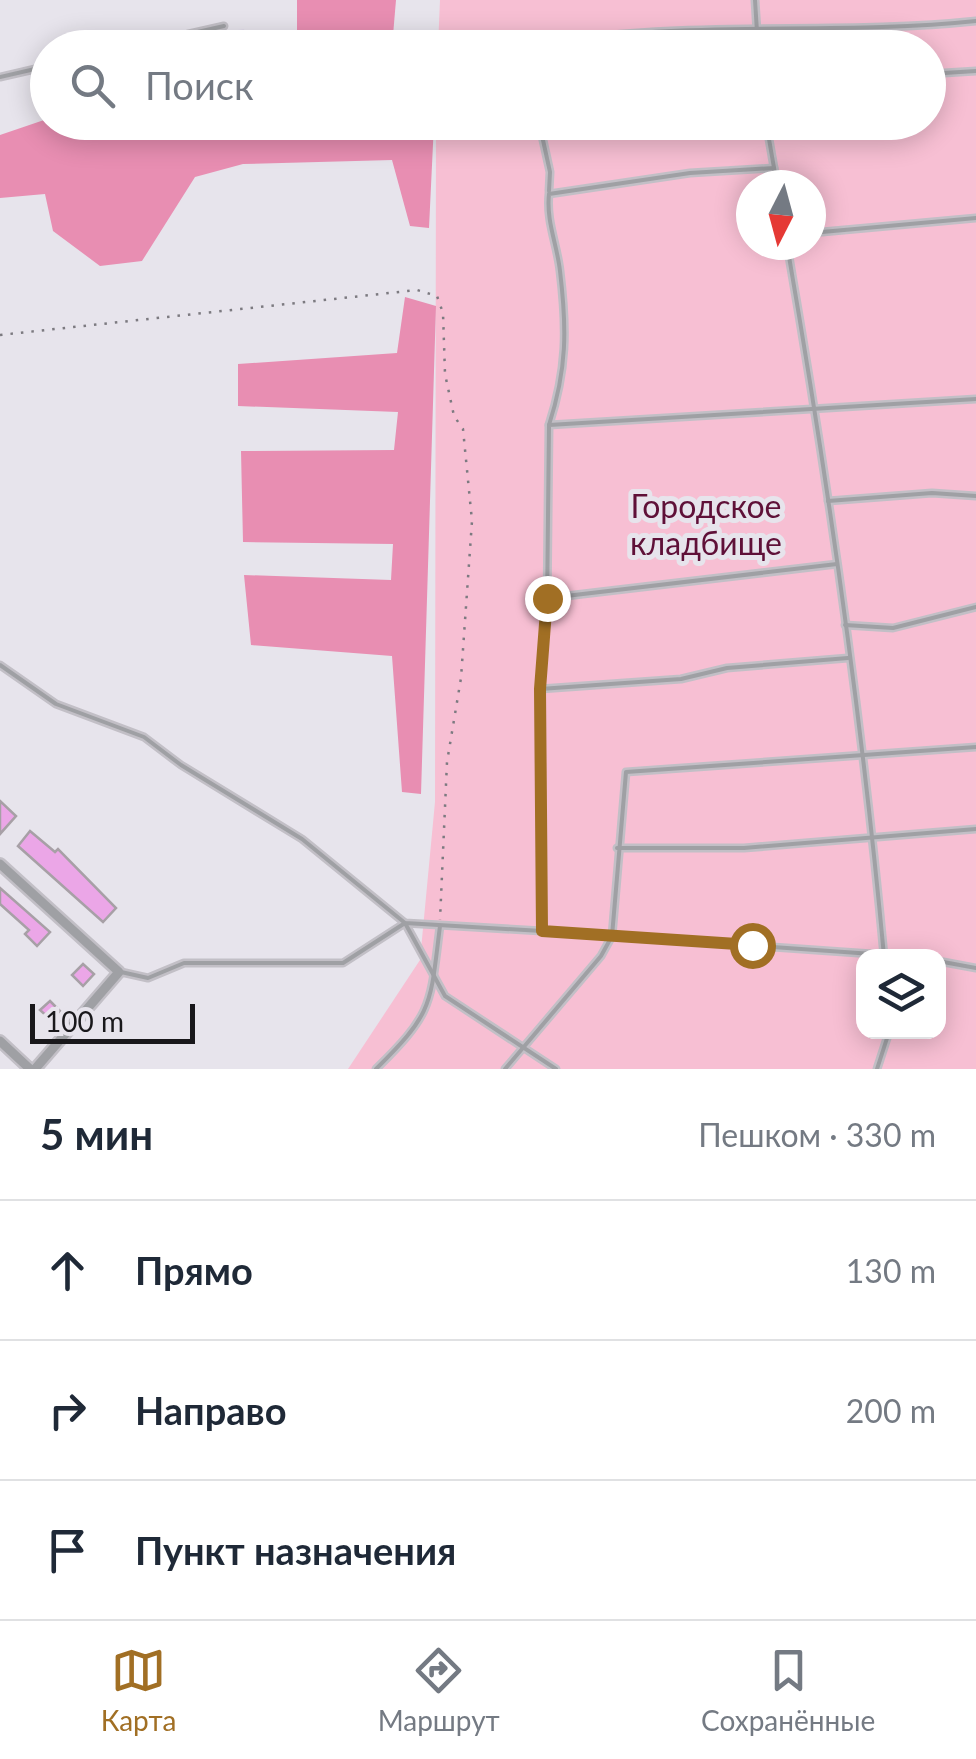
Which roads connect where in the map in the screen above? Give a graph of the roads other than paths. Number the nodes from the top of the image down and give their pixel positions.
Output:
1 (755, 0) edge
2 (976, 20) edge
3 (224, 26) dead end
4 (757, 29) junction
5 (207, 30) edge
6 (713, 30) edge
7 (30, 70) edge
8 (976, 71) edge
9 (946, 73) edge
10 (0, 77) edge
11 (543, 140) edge
12 (769, 140) edge
13 (774, 168) joint
14 (549, 194) junction
15 (976, 218) edge
16 (826, 231) edge
17 (790, 260) edge
18 (976, 400) edge
19 (816, 409) junction
20 (549, 425) junction
21 (976, 496) edge
22 (828, 501) junction
23 (837, 564) junction
24 (547, 598) junction
25 (976, 607) edge
26 (846, 625) junction
27 (850, 658) junction
28 (0, 665) edge
29 (540, 689) junction
30 (976, 747) edge
31 (864, 756) junction
32 (976, 829) edge
33 (874, 836) junction
34 (617, 848) junction
35 (0, 864) edge
36 (404, 923) junction
37 (440, 926) junction
38 (542, 931) junction
39 (612, 936) junction
40 (883, 949) edge
41 (856, 954) edge
42 (946, 962) edge
43 (976, 968) edge
44 (119, 972) junction
45 (434, 976) junction
46 (887, 1039) edge
47 (0, 1041) edge
48 (522, 1049) junction
49 (32, 1069) edge
50 (376, 1069) edge
51 (504, 1069) edge
52 (556, 1069) edge
53 (877, 1069) edge

1 - 4 lane
2 - 4 lane
3 - 5 lane
4 - 6 lane
7 - 10 lane
8 - 9 lane
11 - 14 lane
12 - 13 lane
13 - 14 lane
14 - 20 lane
15 - 16 lane
17 - 19 lane
18 - 19 lane
19 - 20 lane
19 - 22 lane
20 - 24 lane
21 - 22 lane
22 - 23 lane
23 - 24 lane
23 - 26 lane
24 - 29 lane
25 - 26 lane
26 - 27 lane
27 - 29 lane
27 - 31 lane
28 - 36 lane
29 - 38 lane
30 - 31 lane
31 - 33 lane
31 - 34 lane
32 - 33 lane
33 - 34 lane
33 - 40 lane
34 - 39 lane
35 - 44 street
36 - 37 lane
36 - 44 lane
36 - 45 lane
37 - 38 lane
37 - 45 lane
38 - 39 lane
39 - 41 lane
39 - 48 lane
42 - 43 lane
44 - 49 street
45 - 48 lane
45 - 50 lane
46 - 53 lane
47 - 49 street
48 - 51 lane
48 - 52 lane

